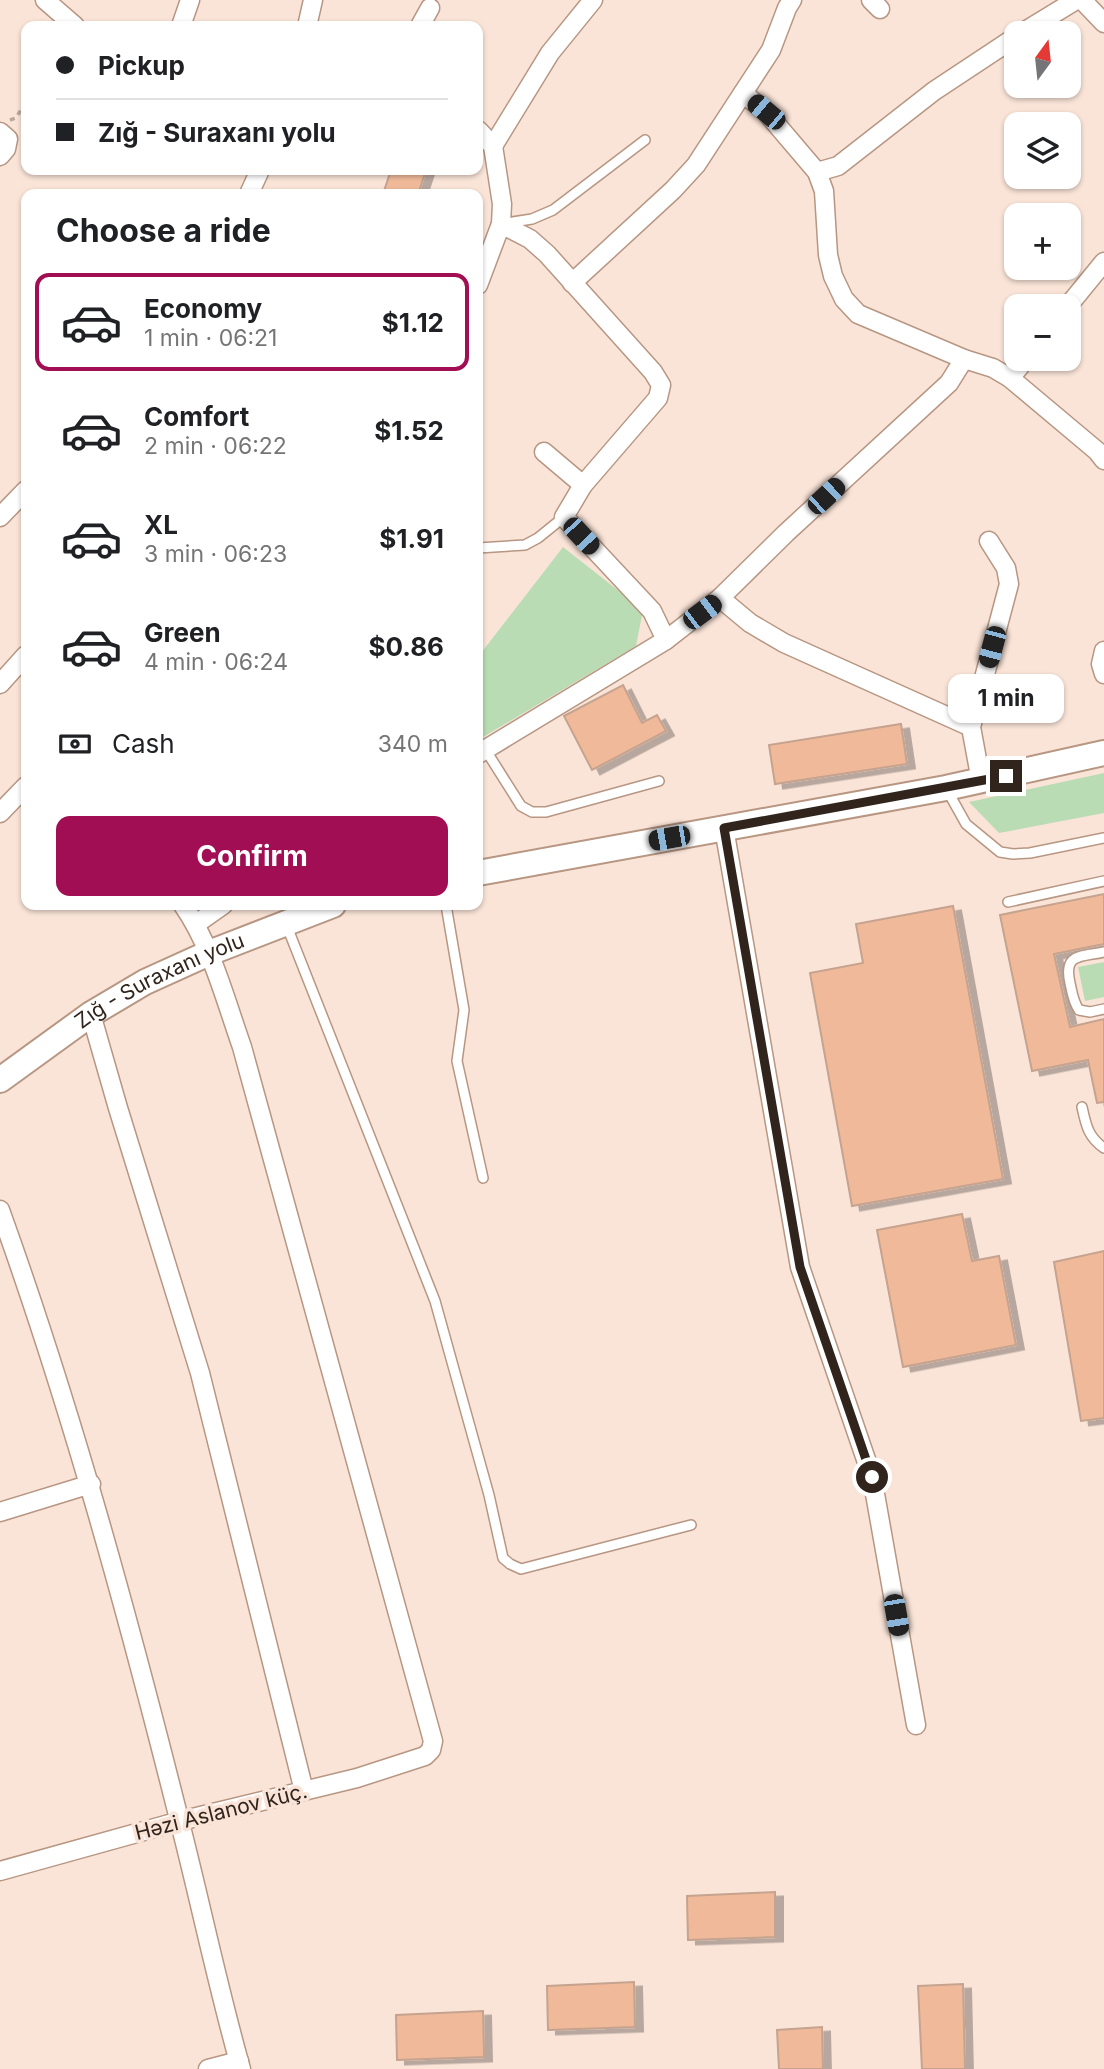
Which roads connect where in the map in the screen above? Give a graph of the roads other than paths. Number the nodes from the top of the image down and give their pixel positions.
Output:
1 (45, 0) edge
2 (190, 0) edge
3 (313, 0) edge
4 (593, 0) edge
5 (792, 0) edge
6 (1076, 0) edge
7 (1082, 0) edge
8 (430, 8) dead end
9 (69, 21) edge
10 (183, 21) edge
11 (310, 21) edge
12 (423, 21) edge
13 (1042, 21) edge
14 (1104, 23) edge
15 (1004, 45) edge
16 (743, 93) junction
17 (0, 132) edge
18 (483, 135) edge
19 (645, 140) dead end
20 (493, 146) junction
21 (0, 156) edge
22 (817, 172) junction
23 (501, 224) junction
24 (1104, 262) edge
25 (483, 272) edge
26 (1098, 282) edge
27 (572, 283) junction
28 (1081, 296) edge
29 (964, 359) junction
30 (1016, 371) edge
31 (1010, 378) junction
32 (544, 452) dead end
33 (1102, 452) edge
34 (583, 485) junction
35 (21, 495) edge
36 (0, 517) edge
37 (564, 517) junction
38 (989, 541) dead end
39 (483, 548) edge
40 (720, 598) junction
41 (666, 640) junction
42 (1104, 651) edge
43 (21, 661) edge
44 (1104, 674) edge
45 (0, 684) edge
46 (971, 727) junction
47 (483, 750) edge
48 (483, 752) edge
49 (1104, 753) edge
50 (659, 781) dead end
51 (981, 781) junction
52 (946, 788) junction
53 (21, 791) edge
54 (0, 813) edge
55 (724, 828) junction
56 (1104, 838) edge
57 (483, 872) edge
58 (1104, 881) edge
59 (1009, 902) dead end
60 (186, 910) edge
61 (216, 910) edge
62 (319, 910) edge
63 (447, 910) edge
64 (286, 922) junction
65 (196, 924) junction
66 (1104, 952) edge
67 (209, 953) junction
68 (1104, 1009) edge
69 (91, 1014) junction
70 (0, 1080) edge
71 (1082, 1107) dead end
72 (1104, 1148) edge
73 (483, 1178) dead end
74 (0, 1210) edge
75 (91, 1484) junction
76 (0, 1512) edge
77 (691, 1525) dead end
78 (916, 1725) dead end
79 (304, 1791) junction
80 (180, 1821) junction
81 (0, 1871) edge
82 (240, 2065) edge
83 (208, 2069) edge

1 - 9 street
2 - 10 street
3 - 11 street
4 - 20 street
5 - 16 street
6 - 13 street
7 - 14 street
8 - 12 street
15 - 22 street
16 - 22 street
16 - 27 street
17 - 21 street
18 - 20 street
19 - 23 lane
20 - 23 street
22 - 29 street
23 - 25 street
23 - 27 street
24 - 26 street
26 - 28 street
27 - 34 street
29 - 31 street
29 - 40 street
30 - 31 street
31 - 33 street
32 - 34 street
34 - 37 street
35 - 36 street
37 - 39 lane
37 - 41 street
38 - 46 street
40 - 41 street
40 - 46 street
41 - 47 street
42 - 44 street
43 - 45 street
46 - 51 street
48 - 50 lane
49 - 51 main road
51 - 52 main road
52 - 55 main road
52 - 56 lane
53 - 54 street
55 - 57 main road
55 - 78 street
58 - 59 lane
60 - 65 street
61 - 65 street
62 - 64 main road, Zığ - Suraxanı yolu
63 - 73 lane
64 - 67 main road, Zığ - Suraxanı yolu
64 - 77 lane
65 - 67 street
66 - 68 lane
67 - 69 main road, Zığ - Suraxanı yolu
67 - 79 street, Həzi Aslanov küç.
69 - 70 main road, Zığ - Suraxanı yolu
69 - 79 street
71 - 72 lane
74 - 75 street
75 - 76 street
75 - 80 street
79 - 80 street, Həzi Aslanov küç.
80 - 81 street, Həzi Aslanov küç.
80 - 82 street
82 - 83 street

